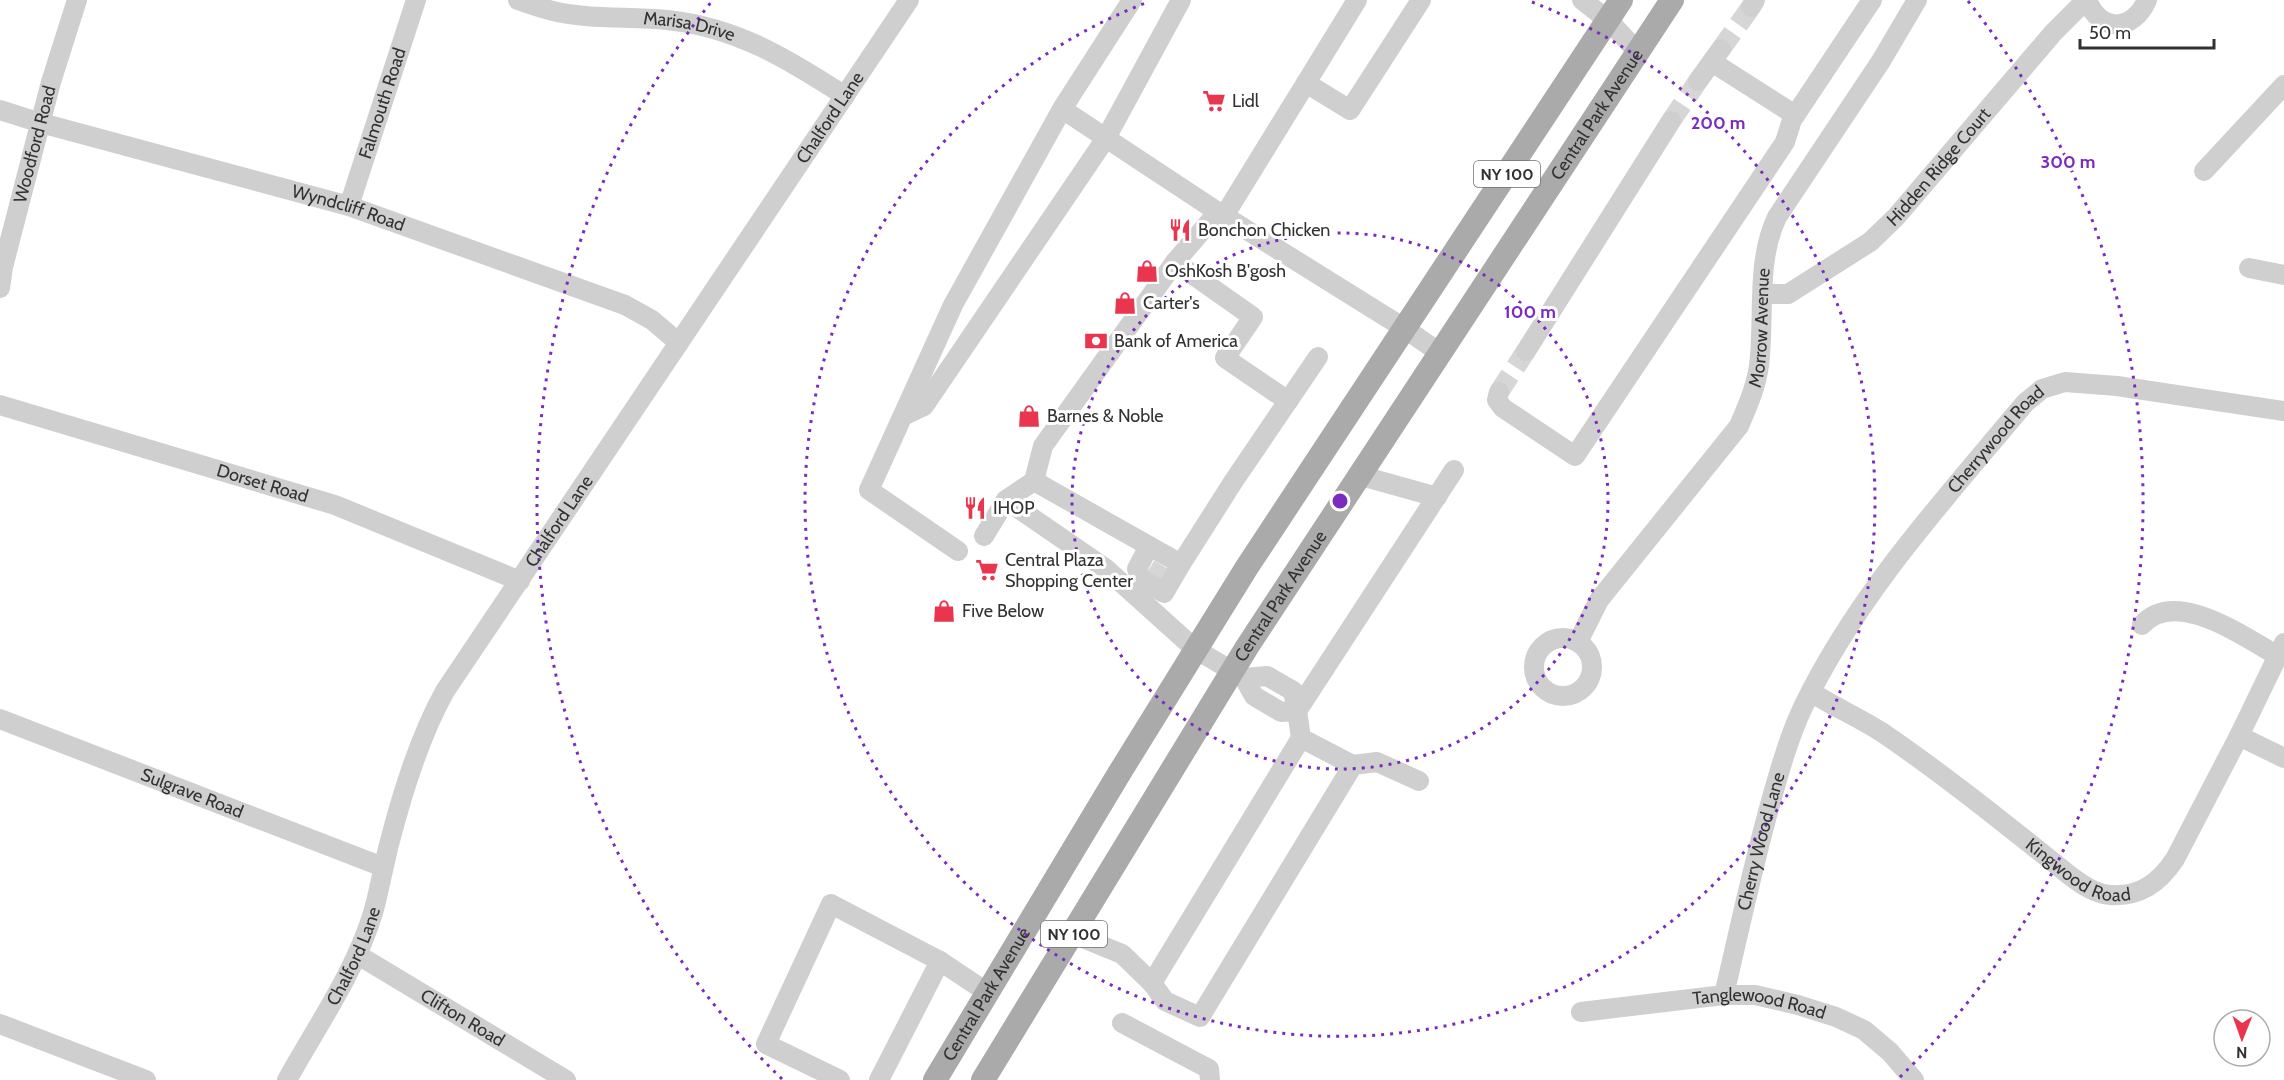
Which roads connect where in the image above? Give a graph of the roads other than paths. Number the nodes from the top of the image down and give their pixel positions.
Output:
1 (77, 0) edge
2 (416, 0) edge
3 (518, 0) edge
4 (909, 0) edge
5 (1132, 0) edge
6 (1181, 0) edge
7 (1357, 0) edge
8 (1582, 0) edge
9 (1672, 0) edge
10 (1872, 0) edge
11 (1917, 0) edge
12 (2086, 0) edge
13 (2147, 0) edge
14 (1412, 3) edge
15 (1615, 10) edge
16 (1638, 52) junction
17 (1698, 81) tunnel mouth
18 (1306, 83) junction
19 (2284, 85) edge
20 (845, 96) junction
21 (1062, 109) junction
22 (0, 110) edge
23 (1795, 115) junction
24 (1671, 121) tunnel mouth
25 (40, 123) junction
26 (1106, 138) junction
27 (2204, 171) dead end
28 (349, 206) junction
29 (1221, 214) junction
30 (1175, 262) junction
31 (2249, 268) dead end
32 (2284, 275) edge
33 (0, 288) edge
34 (1763, 294) junction
35 (1404, 328) junction
36 (679, 343) junction
37 (1526, 351) tunnel mouth
38 (1440, 353) junction
39 (1318, 357) dead end
40 (1499, 392) dead end
41 (1288, 401) junction
42 (0, 405) edge
43 (2284, 411) edge
44 (903, 416) junction
45 (1454, 470) dead end
46 (1358, 475) junction
47 (1034, 481) junction
48 (1437, 496) junction
49 (1006, 500) junction
50 (984, 536) dead end
51 (958, 551) dead end
52 (1181, 564) junction
53 (1154, 568) junction
54 (520, 581) junction
55 (2142, 625) dead end
56 (1578, 642) dead end
57 (1195, 649) junction
58 (2281, 650) edge
59 (1238, 674) junction
60 (1811, 692) junction
61 (1296, 711) junction
62 (0, 719) edge
63 (2239, 736) junction
64 (1301, 738) junction
65 (2284, 758) edge
66 (1353, 765) junction
67 (1419, 781) dead end
68 (383, 867) junction
69 (1073, 934) junction
70 (358, 955) junction
71 (940, 961) junction
72 (1152, 983) junction
73 (988, 993) junction
74 (1724, 995) junction
75 (1581, 1012) dead end
76 (1122, 1023) dead end
77 (0, 1024) edge
78 (146, 1080) edge
79 (287, 1080) edge
80 (566, 1080) edge
81 (840, 1080) edge
82 (879, 1080) edge
83 (935, 1080) edge
84 (983, 1080) edge
85 (1210, 1080) edge
86 (1914, 1080) edge

1 - 25 street, Woodford Road
2 - 28 street, Falmouth Road
3 - 20 street, Marisa Drive
4 - 20 street, Chalford Lane
5 - 21 street
6 - 26 street
7 - 18 street
8 - 15 street
9 - 16 main road, Central Park Avenue / NY 100
10 - 23 street
11 - 34 street, Morrow Avenue
12 - 13 street, Hidden Ridge Court
12 - 34 street, Hidden Ridge Court
14 - 18 street
15 - 16 street
15 - 35 main road, Central Park Avenue / NY 100
16 - 38 main road, Central Park Avenue / NY 100
17 - 23 street
18 - 29 street
19 - 27 street
20 - 36 street, Chalford Lane
21 - 26 street
21 - 44 street
22 - 25 street, Wyndcliff Road
23 - 40 street
24 - 37 street
25 - 28 street, Wyndcliff Road
25 - 33 street, Woodford Road
26 - 29 street
26 - 44 street
28 - 36 street, Wyndcliff Road
29 - 30 street
29 - 35 street
30 - 41 street
30 - 47 street
31 - 32 street
34 - 56 street, Morrow Avenue
35 - 38 street
35 - 57 main road, Central Park Avenue / NY 100
36 - 54 street, Chalford Lane
38 - 46 main road, Central Park Avenue / NY 100
39 - 41 street
41 - 52 street
42 - 54 street, Dorset Road
43 - 60 street, Cherrywood Road
44 - 51 street
45 - 48 street
46 - 48 street
46 - 59 main road, Central Park Avenue / NY 100
47 - 49 street
47 - 53 street
48 - 61 street
49 - 50 street
49 - 57 street
52 - 53 street
52 - 53 street
54 - 68 street, Chalford Lane
55 - 58 street
57 - 59 street
57 - 73 main road, Central Park Avenue / NY 100
58 - 63 street, Kingwood Road
59 - 61 street
59 - 69 main road, Central Park Avenue / NY 100
60 - 63 street, Kingwood Road
60 - 74 street, Cherry Wood Lane
61 - 64 street
62 - 68 street, Sulgrave Road
63 - 65 street
64 - 66 street
64 - 72 street
66 - 67 street
66 - 72 street
68 - 70 street, Chalford Lane
69 - 72 street
69 - 84 main road, Central Park Avenue / NY 100
70 - 79 street, Chalford Lane
70 - 80 street, Clifton Road
71 - 73 street
71 - 81 street
71 - 82 street
73 - 83 main road, Central Park Avenue / NY 100
74 - 75 street, Tanglewood Road
74 - 86 street, Tanglewood Road
76 - 85 street
77 - 78 street

